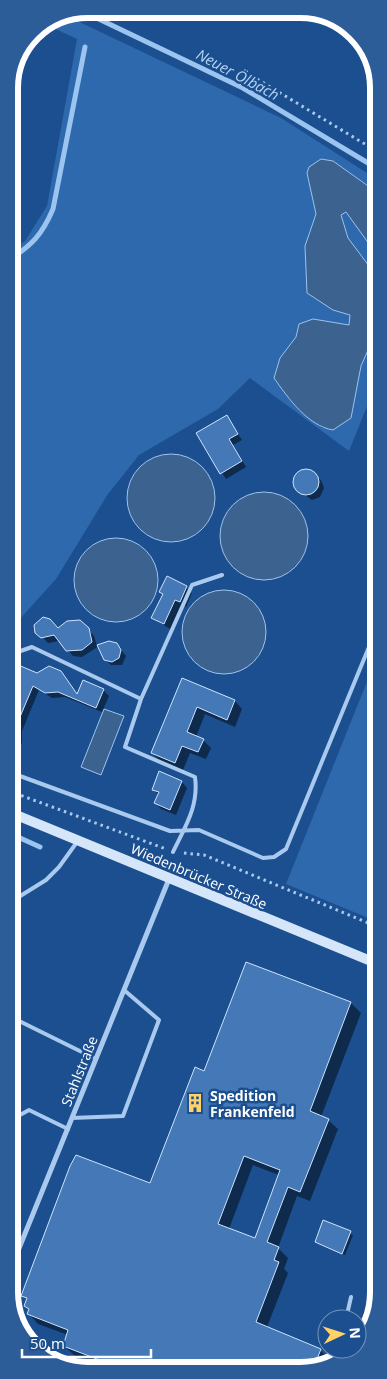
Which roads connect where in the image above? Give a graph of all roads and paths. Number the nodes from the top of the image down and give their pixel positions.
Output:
1 (257, 79) dead end
2 (370, 147) edge
3 (222, 575) dead end
4 (370, 646) edge
5 (18, 652) edge
6 (141, 699) junction
7 (18, 775) edge
8 (18, 794) edge
9 (18, 816) edge
10 (183, 832) junction
11 (78, 840) junction
12 (173, 852) junction
13 (169, 879) junction
14 (18, 897) edge
15 (369, 923) edge
16 (369, 960) edge
17 (124, 990) junction
18 (18, 1020) edge
19 (96, 1059) junction
20 (18, 1116) edge
21 (72, 1118) junction
22 (68, 1129) junction
23 (18, 1252) edge
24 (351, 1297) dead end
25 (348, 1309) edge

1 - 2 path
3 - 6 lane
4 - 10 lane
5 - 6 lane
6 - 10 lane
7 - 10 lane
8 - 12 path
9 - 11 main road, Wiedenbrücker Straße
10 - 12 lane
11 - 13 main road, Wiedenbrücker Straße
11 - 14 lane
12 - 15 path
13 - 16 main road, Wiedenbrücker Straße
13 - 17 street, Stahlstraße
17 - 19 street, Stahlstraße
17 - 21 lane
18 - 19 lane
19 - 21 street, Stahlstraße
20 - 22 lane
21 - 22 street, Stahlstraße
22 - 23 street, Stahlstraße
24 - 25 lane

